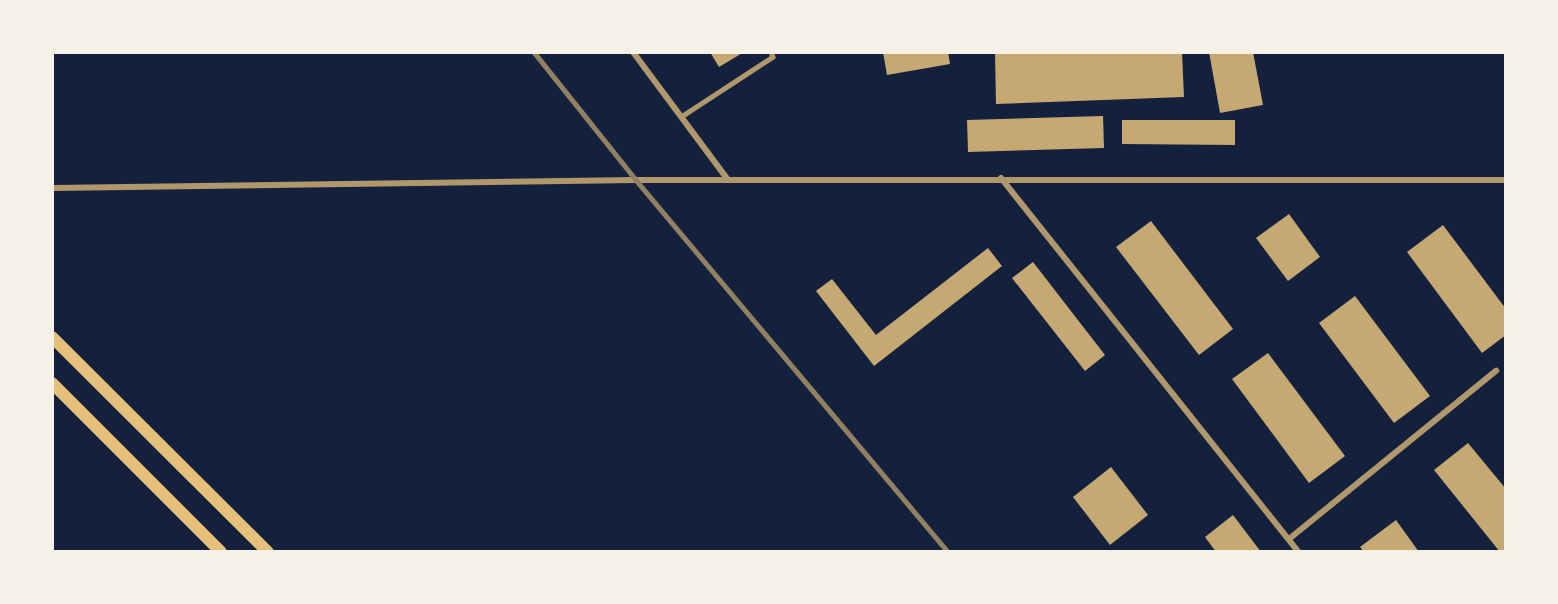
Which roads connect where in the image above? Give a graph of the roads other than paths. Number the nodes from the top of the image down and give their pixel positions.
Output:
1 (633, 52) edge
2 (771, 52) edge
3 (682, 116) junction
4 (1001, 178) junction
5 (728, 180) junction
6 (1506, 180) edge
7 (52, 188) edge
8 (52, 337) edge
9 (1496, 371) dead end
10 (52, 383) edge
11 (1289, 539) junction
12 (221, 552) edge
13 (268, 552) edge
14 (1299, 552) edge

1 - 3 street
2 - 3 lane
3 - 5 street
4 - 5 street
4 - 6 street
4 - 11 street
5 - 7 street
8 - 13 main road
9 - 11 street
10 - 12 main road
11 - 14 street

